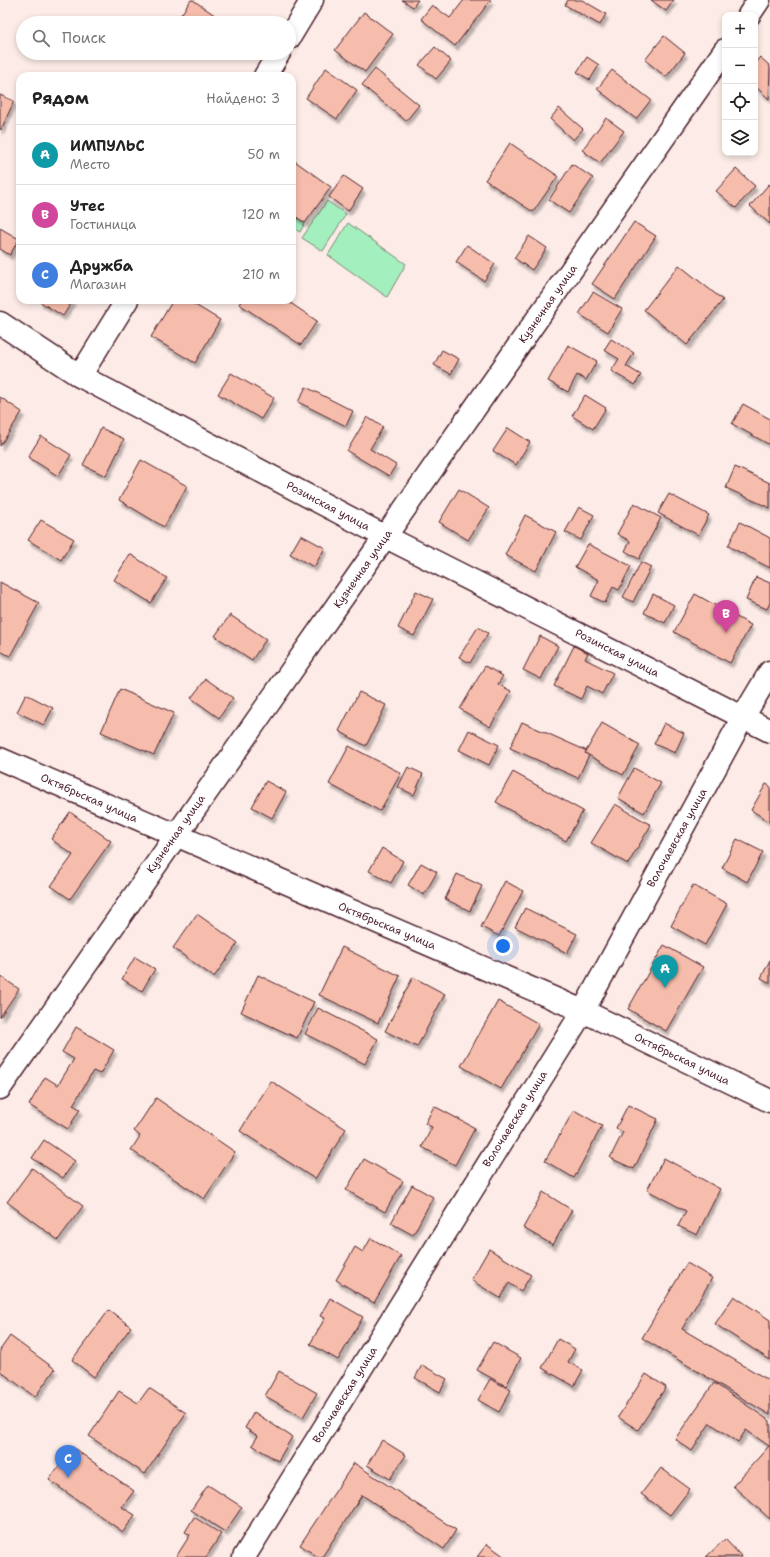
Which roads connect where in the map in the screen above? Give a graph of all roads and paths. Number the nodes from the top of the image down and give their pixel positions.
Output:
1 (312, 0) edge
2 (759, 0) edge
3 (751, 12) edge
4 (296, 26) edge
5 (722, 54) edge
6 (275, 60) edge
7 (268, 72) edge
8 (125, 304) edge
9 (0, 323) edge
10 (80, 376) junction
11 (386, 537) junction
12 (770, 672) edge
13 (743, 717) junction
14 (770, 731) edge
15 (0, 759) edge
16 (175, 835) junction
17 (583, 1011) junction
18 (0, 1088) edge
19 (770, 1101) edge
20 (244, 1557) edge

1 - 4 street
2 - 3 street
5 - 11 street, Кузнечная улица
6 - 7 street
8 - 10 street
9 - 10 street, Розинская улица
10 - 11 street, Розинская улица
11 - 13 street, Розинская улица
11 - 16 street, Кузнечная улица
12 - 13 street, Волочаевская улица
13 - 14 street, Розинская улица
13 - 17 street, Волочаевская улица
15 - 16 street, Октябрьская улица
16 - 17 street, Октябрьская улица
16 - 18 street, Кузнечная улица
17 - 19 street, Октябрьская улица
17 - 20 street, Волочаевская улица

